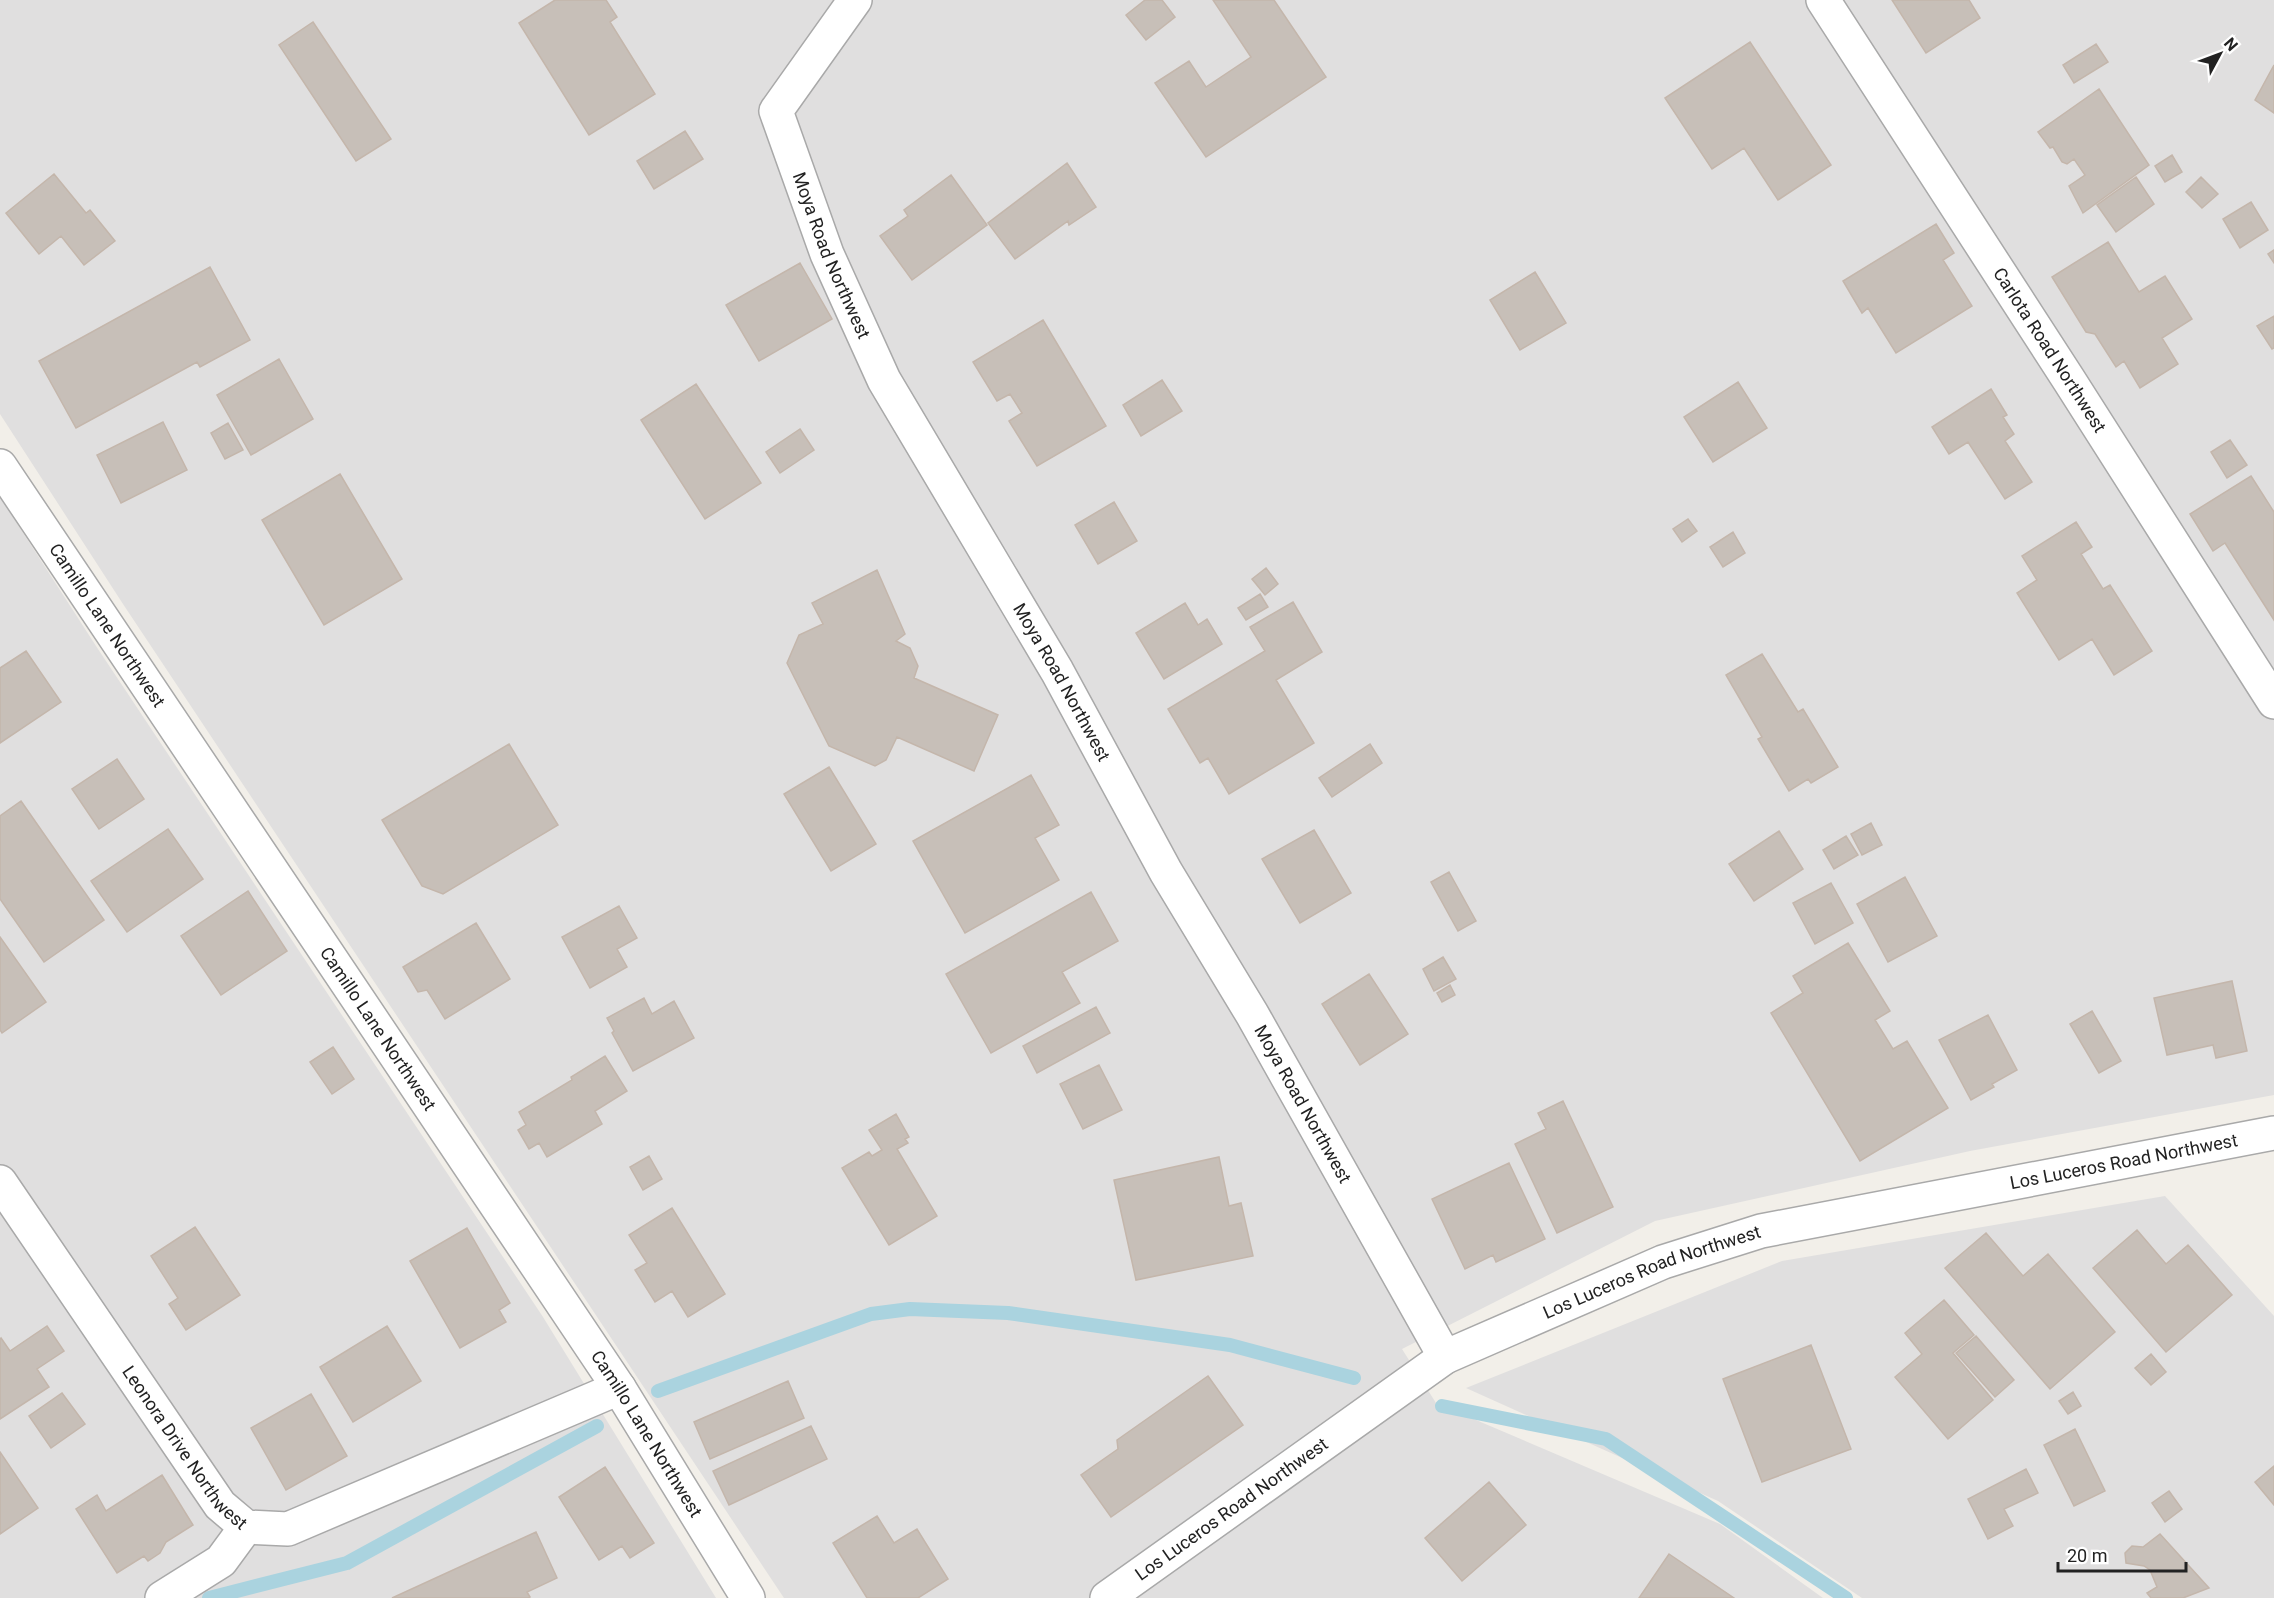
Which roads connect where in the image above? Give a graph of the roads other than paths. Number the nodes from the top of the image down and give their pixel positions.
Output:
1 (855, 0) edge
2 (1823, 0) edge
3 (0, 466) edge
4 (11, 508) edge
5 (2274, 702) edge
6 (2274, 1133) edge
7 (0, 1182) edge
8 (1445, 1357) junction
9 (619, 1388) junction
10 (246, 1527) junction
11 (162, 1598) edge
12 (748, 1598) edge
13 (1107, 1598) edge

1 - 8 street, Moya Road Northwest
2 - 5 street, Carlota Road Northwest
3 - 4 street, Camillo Lane Northwest
4 - 9 street, Camillo Lane Northwest
6 - 8 street, Los Luceros Road Northwest
7 - 10 street, Leonora Drive Northwest
8 - 13 street, Los Luceros Road Northwest
9 - 10 street, Leonora Drive Northwest
9 - 12 street, Camillo Lane Northwest
10 - 11 street

